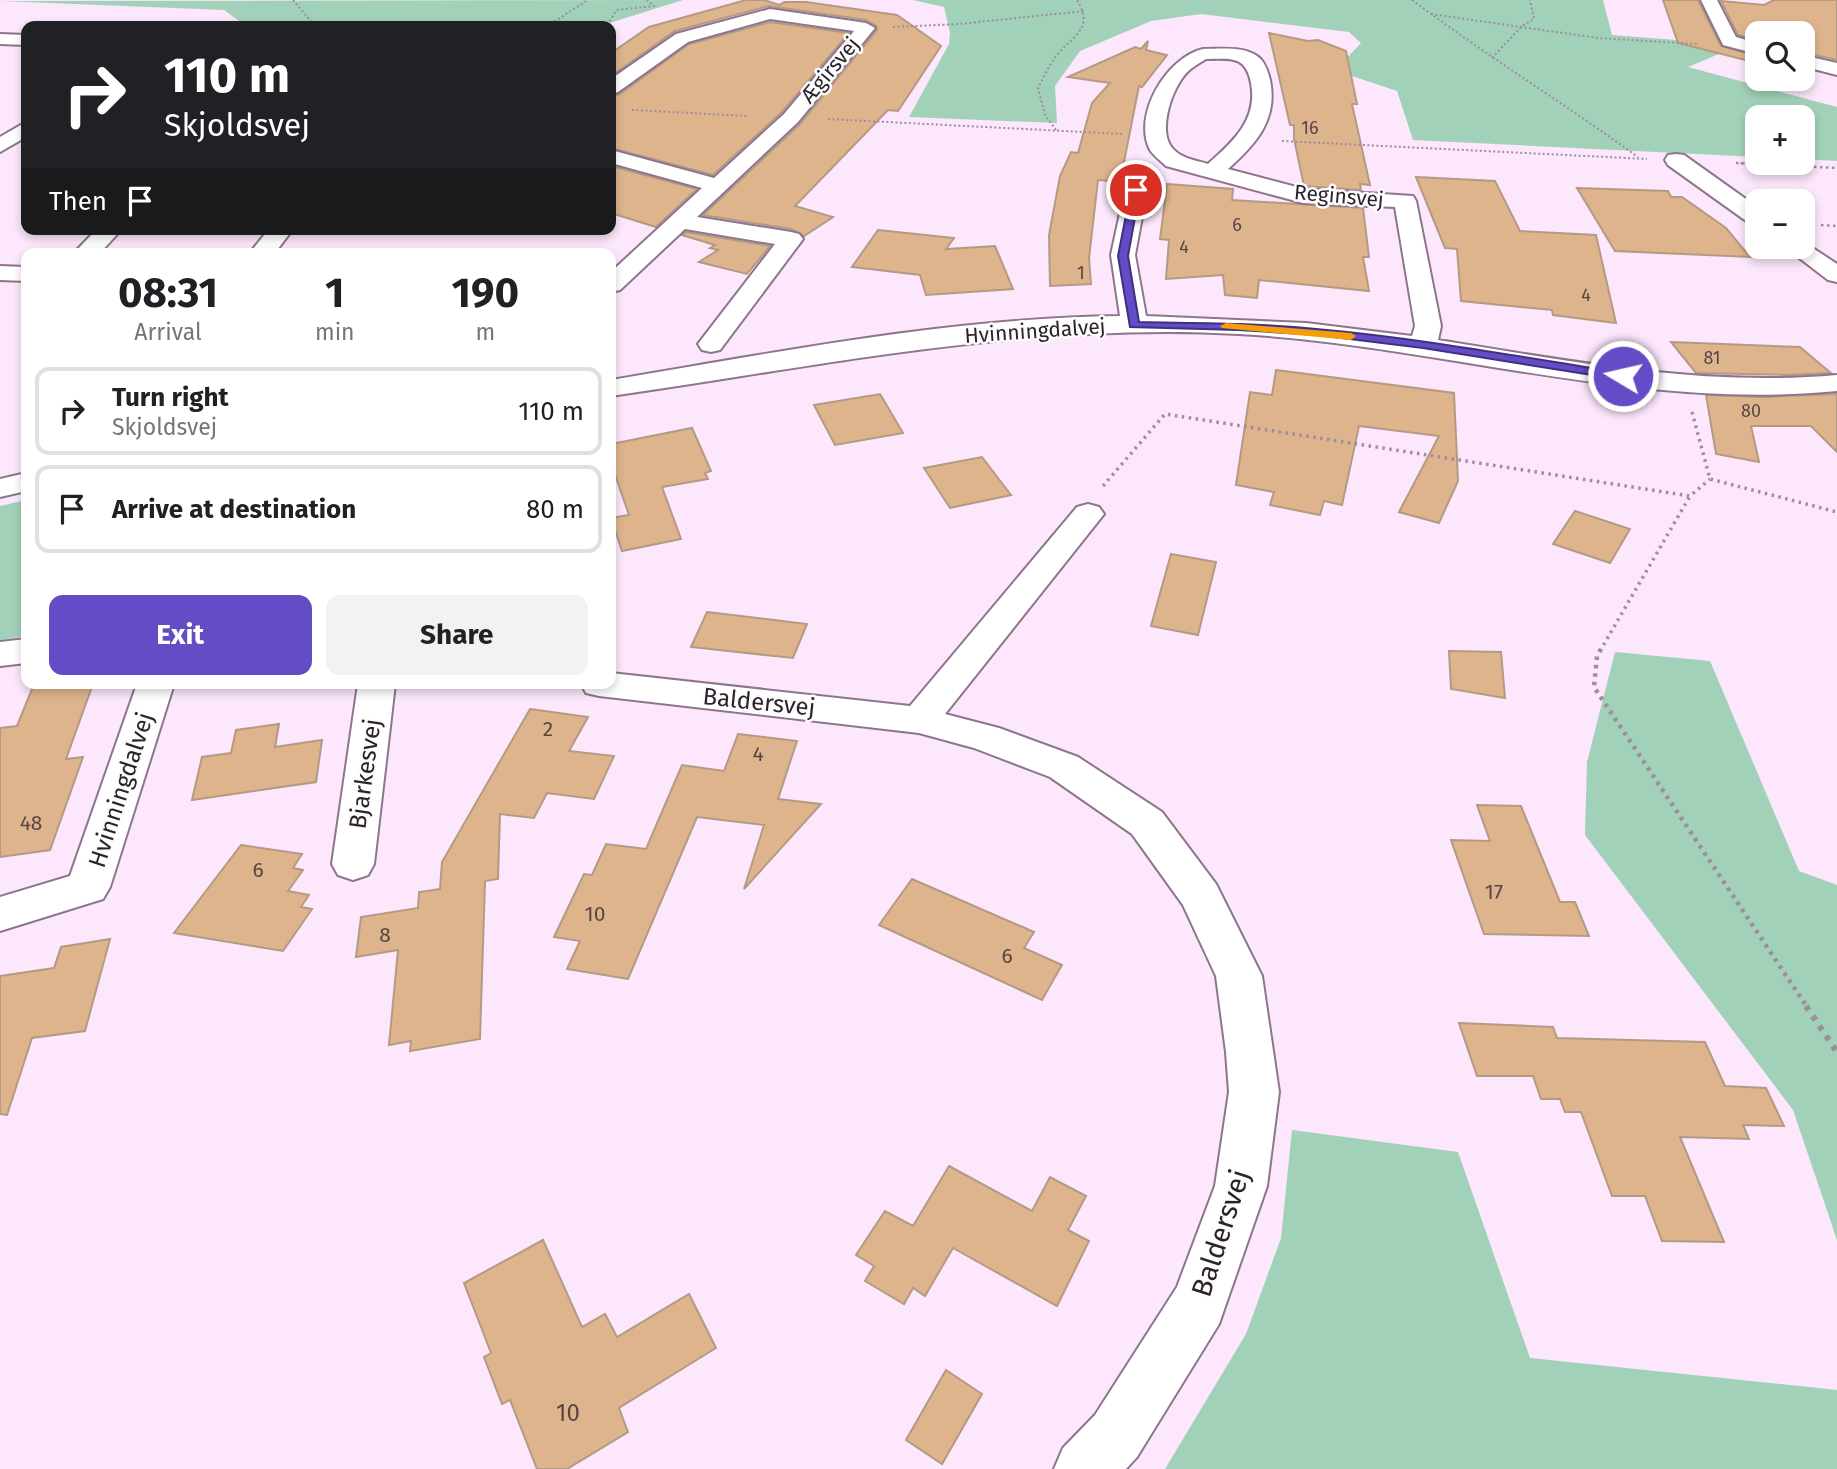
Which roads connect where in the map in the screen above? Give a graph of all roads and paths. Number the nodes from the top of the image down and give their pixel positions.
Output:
1 (293, 0) edge
2 (588, 0) edge
3 (647, 0) edge
4 (1077, 0) edge
5 (1412, 0) edge
6 (1530, 0) edge
7 (1709, 0) edge
8 (1084, 11) junction
9 (1431, 14) junction
10 (311, 21) edge
11 (555, 21) edge
12 (610, 21) edge
13 (1522, 26) junction
14 (866, 28) junction
15 (0, 38) edge
16 (21, 40) edge
17 (1729, 41) junction
18 (1745, 45) edge
19 (1826, 51) dead end
20 (1815, 56) edge
21 (1492, 58) junction
22 (1815, 64) edge
23 (1837, 69) edge
24 (616, 84) edge
25 (0, 122) edge
26 (21, 125) edge
27 (21, 130) edge
28 (1056, 131) dead end
29 (0, 146) edge
30 (616, 157) edge
31 (1639, 158) dead end
32 (1675, 160) dead end
33 (1213, 171) junction
34 (715, 185) junction
35 (1136, 190) dead end
36 (1745, 210) edge
37 (677, 221) junction
38 (105, 235) edge
39 (91, 248) edge
40 (1814, 259) edge
41 (0, 273) edge
42 (21, 274) edge
43 (1837, 275) edge
44 (616, 280) edge
45 (1134, 325) junction
46 (711, 344) dead end
47 (1423, 345) junction
48 (1837, 383) edge
49 (1685, 384) junction
50 (616, 387) edge
51 (1710, 479) junction
52 (21, 483) edge
53 (0, 488) edge
54 (1690, 496) junction
55 (1837, 512) edge
56 (1088, 514) joint
57 (21, 652) edge
58 (0, 654) edge
59 (616, 686) edge
60 (154, 689) edge
61 (376, 689) edge
62 (919, 720) junction
63 (352, 863) dead end
64 (0, 914) edge
65 (1837, 1052) edge
66 (1084, 1469) edge

1 - 10 path
2 - 11 path
3 - 12 path
4 - 8 path
5 - 9 path
6 - 13 path
7 - 17 street
8 - 14 path
8 - 28 path
9 - 13 path
9 - 21 path
13 - 17 path
13 - 21 path
14 - 24 street, Ægirsvej
14 - 34 street, Ægirsvej
15 - 16 street
17 - 18 street
19 - 20 street
21 - 31 path
22 - 23 street
25 - 26 street
27 - 29 street
30 - 34 street
32 - 36 street
33 - 33 street, Reginsvej
33 - 47 street, Reginsvej
34 - 37 street, Ægirsvej
35 - 45 street
37 - 44 street, Ægirsvej
37 - 46 street
38 - 39 street
40 - 43 street
41 - 42 street
45 - 47 street, Hvinningdalvej
45 - 50 street, Hvinningdalvej
47 - 49 street, Hvinningdalvej
48 - 49 street, Hvinningdalvej
49 - 51 path
51 - 54 path
51 - 55 path
52 - 53 street
54 - 56 path
54 - 65 path
56 - 62 street
57 - 58 street
59 - 62 street, Baldersvej
60 - 64 street, Hvinningdalvej
61 - 63 street, Bjarkesvej
62 - 66 street, Baldersvej

